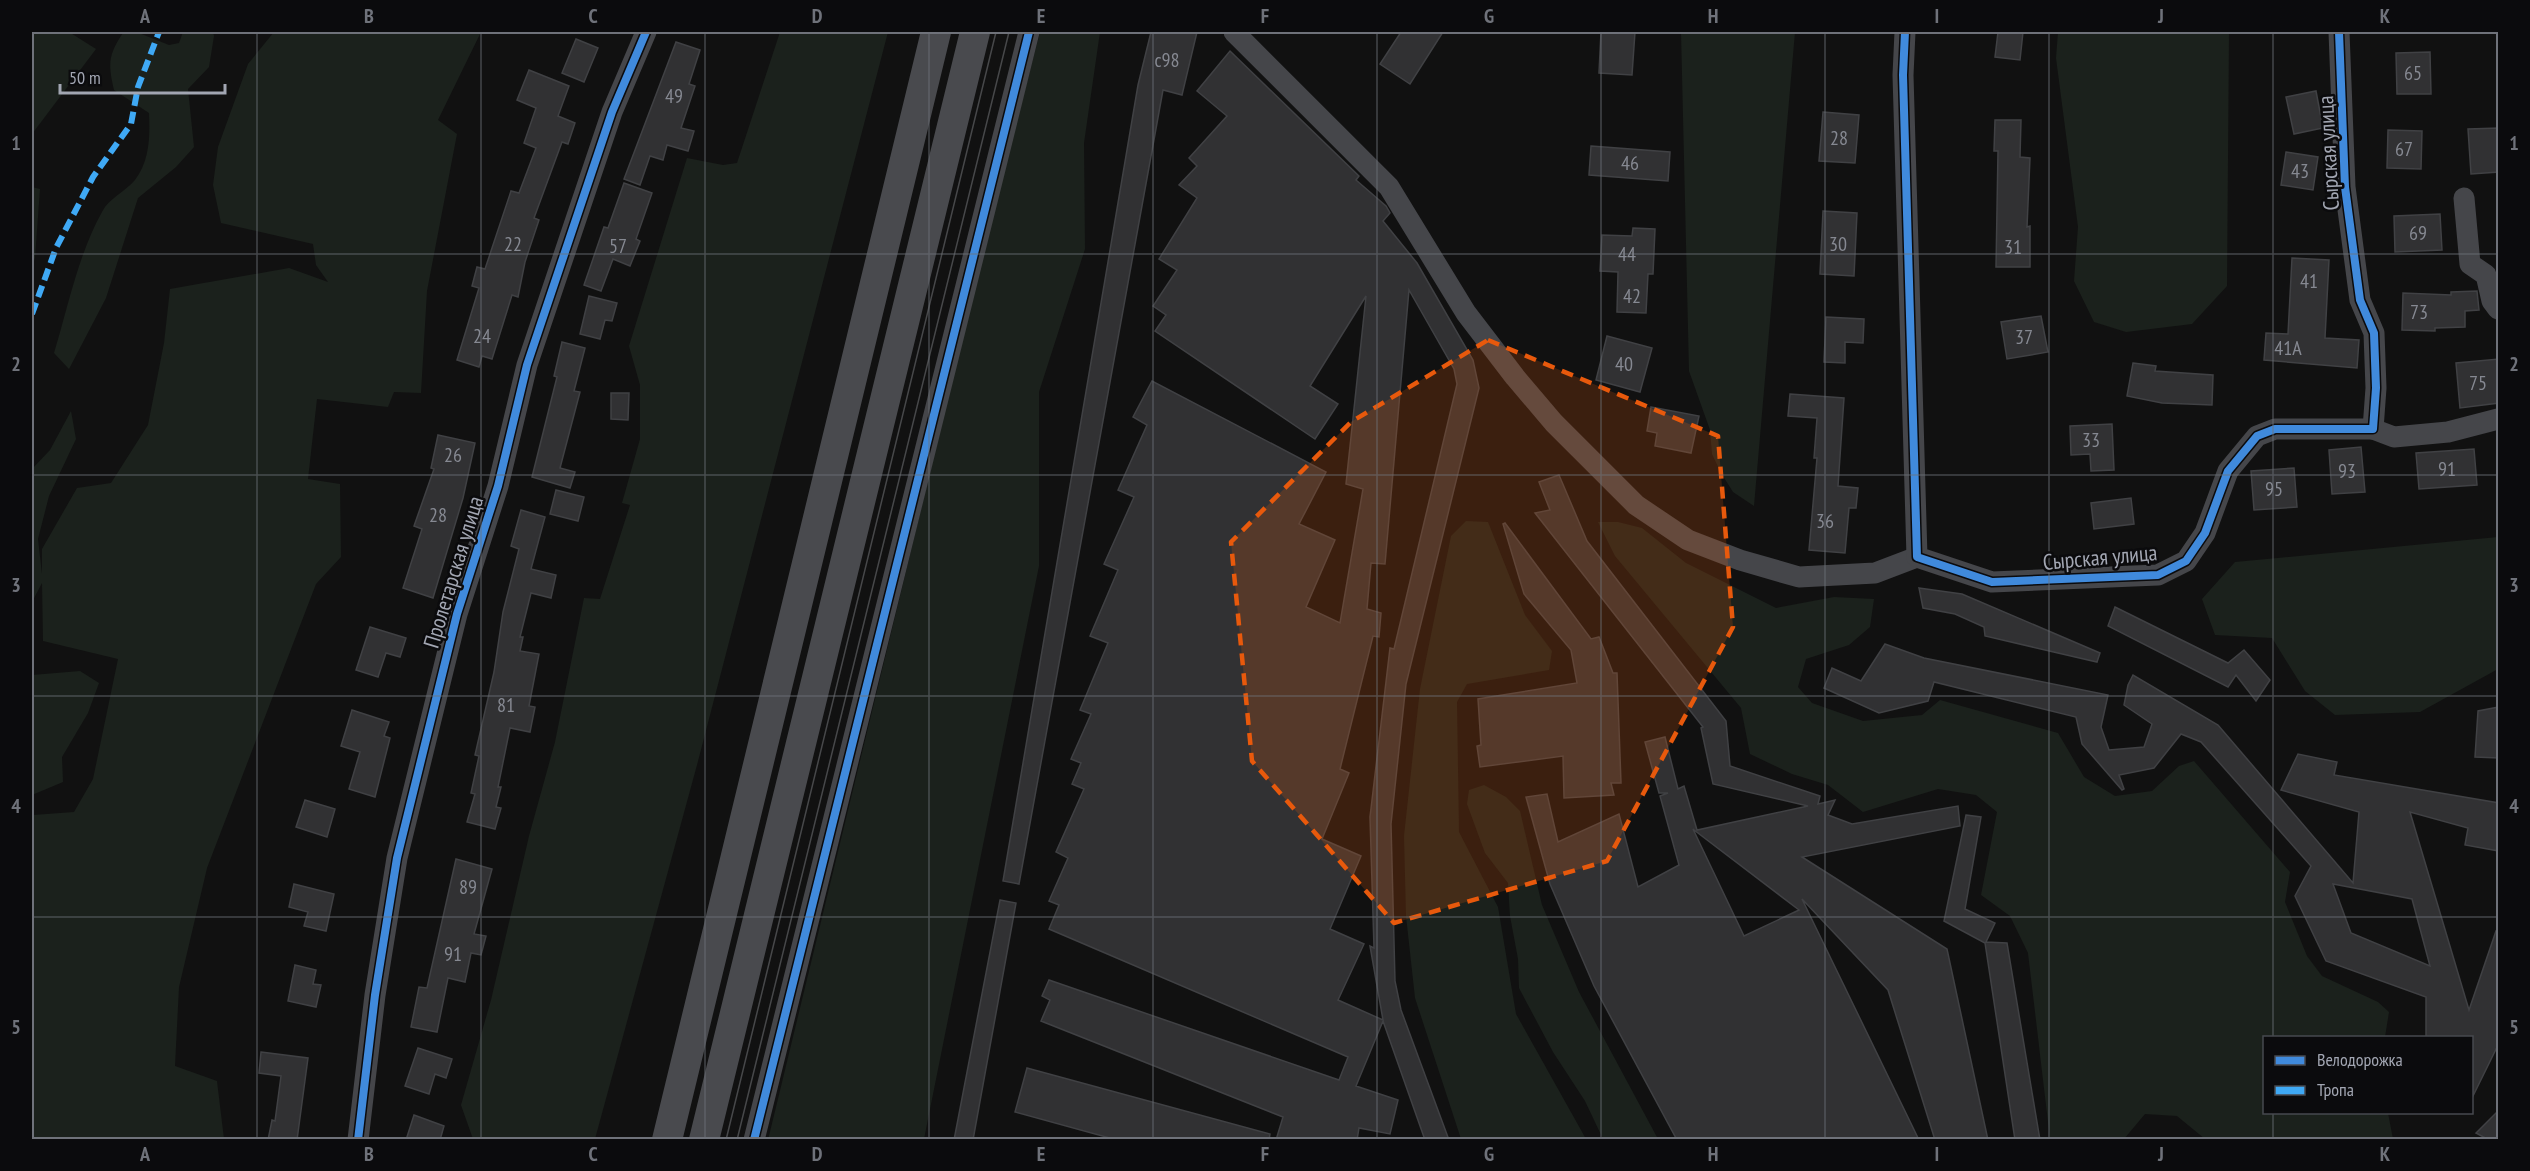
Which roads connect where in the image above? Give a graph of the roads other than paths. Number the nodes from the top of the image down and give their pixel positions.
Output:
1 (646, 32) edge
2 (936, 32) edge
3 (975, 32) edge
4 (1029, 32) edge
5 (1234, 32) edge
6 (1905, 32) edge
7 (2339, 32) edge
8 (2464, 198) dead end
9 (2499, 309) edge
10 (2499, 419) edge
11 (2373, 429) junction
12 (1917, 557) junction
13 (358, 1140) edge
14 (668, 1140) edge
15 (704, 1140) edge
16 (754, 1140) edge

1 - 13 street, Пролетарская улица
2 - 14 main road
3 - 15 main road
4 - 16 street
5 - 12 street
6 - 12 street
7 - 11 street, Сырская улица
8 - 9 street
10 - 11 street, Сырская улица
11 - 12 street, Сырская улица

